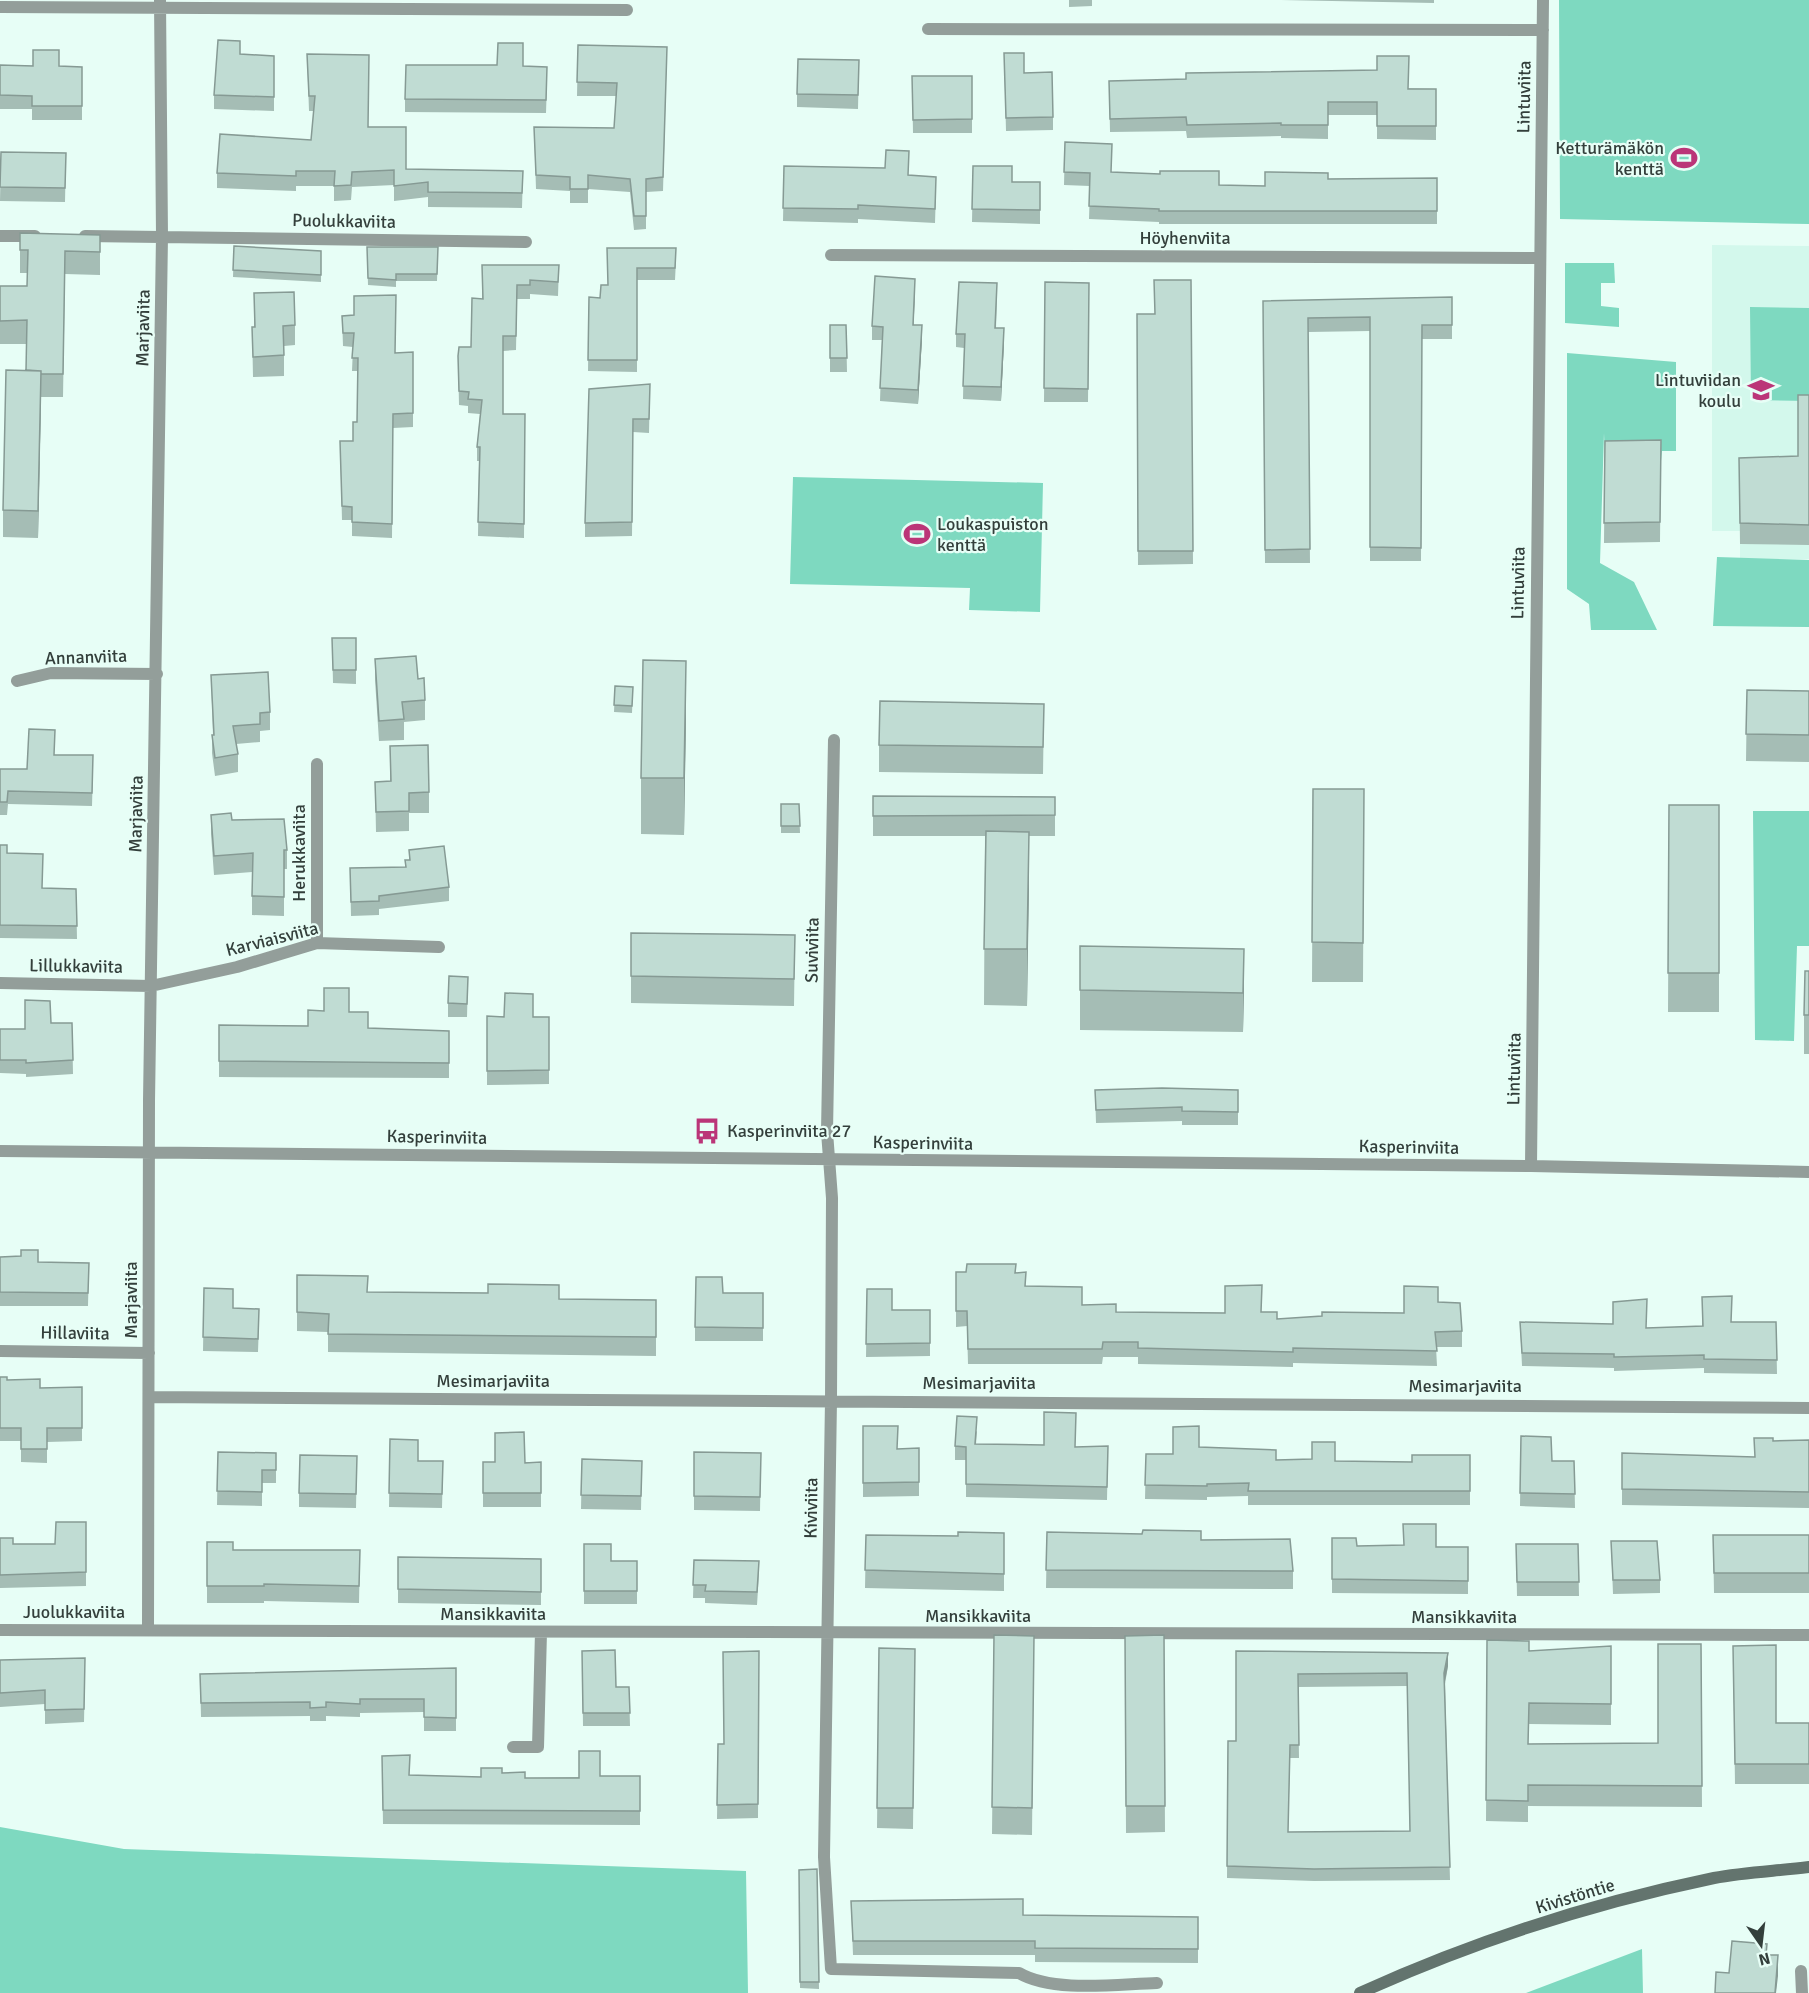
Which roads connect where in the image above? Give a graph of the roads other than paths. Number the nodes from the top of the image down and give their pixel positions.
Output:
1 (1543, 0) edge
2 (160, 3) edge
3 (0, 7) edge
4 (627, 9) dead end
5 (928, 29) dead end
6 (1543, 30) junction
7 (0, 236) edge
8 (46, 236) edge
9 (70, 236) edge
10 (162, 236) junction
11 (526, 242) dead end
12 (831, 255) dead end
13 (1540, 258) junction
14 (157, 674) junction
15 (17, 681) dead end
16 (834, 740) dead end
17 (317, 764) dead end
18 (317, 943) junction
19 (439, 947) dead end
20 (0, 983) edge
21 (151, 986) junction
22 (0, 1152) edge
23 (150, 1153) junction
24 (830, 1160) junction
25 (1531, 1166) junction
26 (1809, 1172) edge
27 (0, 1351) edge
28 (149, 1353) junction
29 (149, 1397) junction
30 (831, 1400) junction
31 (1809, 1408) edge
32 (148, 1629) junction
33 (0, 1630) edge
34 (541, 1632) junction
35 (826, 1634) junction
36 (1809, 1635) edge
37 (513, 1747) dead end
38 (1809, 1867) edge
39 (1802, 1971) dead end
40 (1157, 1983) dead end
41 (1360, 1993) edge
42 (1802, 1993) edge

1 - 6 street, Lintuviita
2 - 3 street
2 - 4 street
2 - 10 street, Marjaviita
5 - 6 street
6 - 13 street, Lintuviita
7 - 8 street
9 - 10 street, Puolukkaviita
10 - 11 street, Puolukkaviita
10 - 14 street, Marjaviita
12 - 13 street, Höyhenviita
13 - 25 street, Lintuviita
14 - 15 street, Annanviita
14 - 21 street, Marjaviita
16 - 24 street, Suviviita
17 - 18 street, Herukkaviita
18 - 19 street, Karviaisviita
18 - 21 street, Karviaisviita
20 - 21 street, Lillukkaviita
21 - 23 street, Marjaviita
22 - 23 street, Kasperinviita
23 - 24 street, Kasperinviita
23 - 28 street, Marjaviita
24 - 25 street, Kasperinviita
24 - 30 street, Kiviviita
25 - 26 street, Kasperinviita
27 - 28 street, Hillaviita
28 - 29 street, Marjaviita
29 - 30 street, Mesimarjaviita
29 - 32 street, Marjaviita
30 - 31 street, Mesimarjaviita
30 - 35 street, Kiviviita
32 - 33 street, Juolukkaviita
32 - 34 street, Mansikkaviita
34 - 35 street, Mansikkaviita
34 - 37 street
35 - 36 street, Mansikkaviita
35 - 40 street, Kiviviita
38 - 41 main road, Kivistöntie
39 - 42 street

